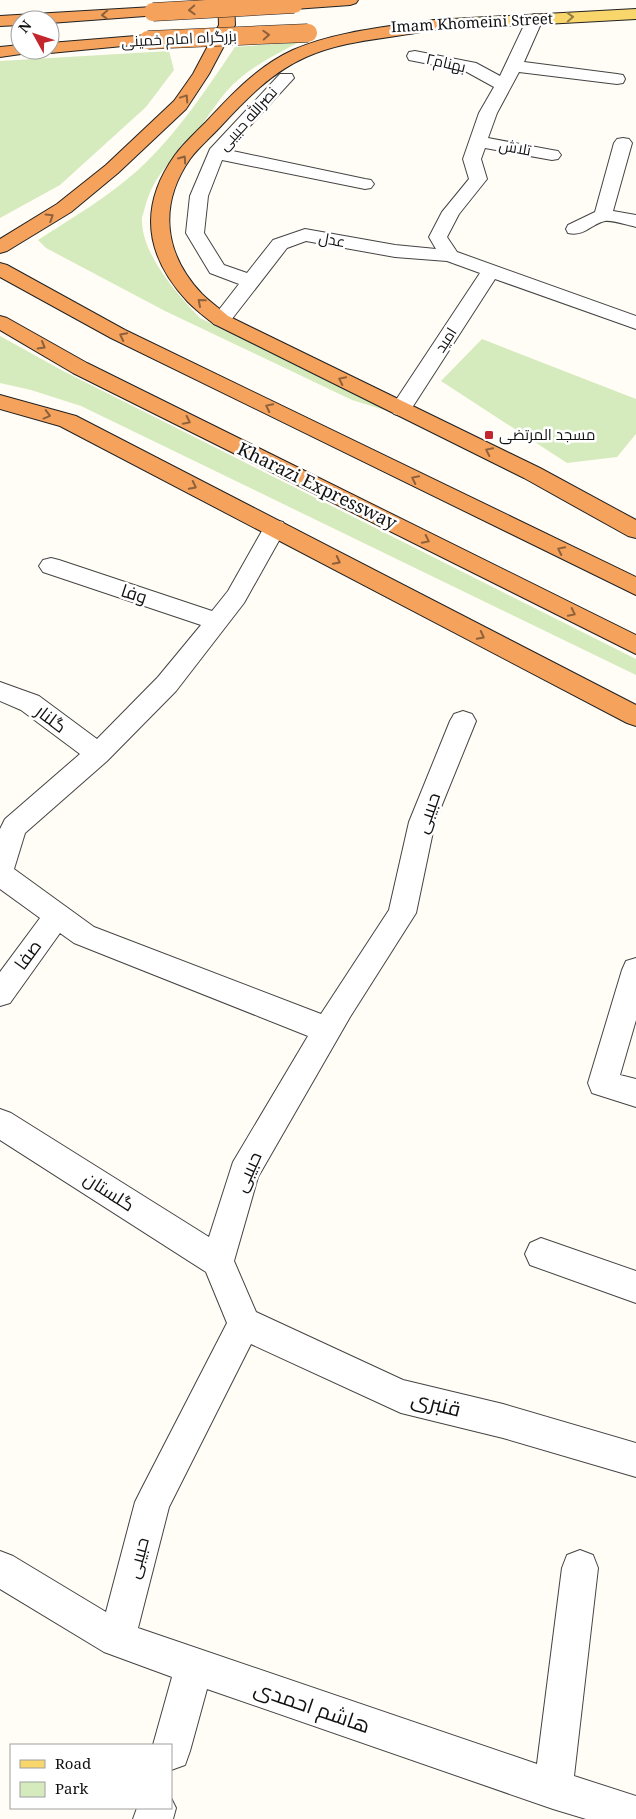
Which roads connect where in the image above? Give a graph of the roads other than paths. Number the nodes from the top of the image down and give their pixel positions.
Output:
1 (226, 0) edge
2 (350, 0) edge
3 (18, 4) dead end
4 (0, 9) edge
5 (636, 14) edge
6 (535, 20) junction
7 (0, 21) edge
8 (434, 25) junction
9 (308, 33) joint
10 (60, 47) edge
11 (415, 56) dead end
12 (514, 66) junction
13 (286, 78) dead end
14 (617, 79) dead end
15 (503, 85) junction
16 (478, 142) junction
17 (623, 144) dead end
18 (216, 153) junction
19 (552, 155) dead end
20 (365, 184) dead end
21 (603, 215) junction
22 (636, 221) edge
23 (575, 229) dead end
24 (5, 245) edge
25 (450, 256) junction
26 (0, 269) edge
27 (491, 271) junction
28 (250, 281) junction
29 (221, 320) junction
30 (0, 322) edge
31 (636, 324) edge
32 (0, 402) edge
33 (401, 409) junction
34 (532, 472) junction
35 (636, 523) edge
36 (275, 528) junction
37 (636, 530) edge
38 (51, 566) dead end
39 (636, 587) edge
40 (217, 621) junction
41 (636, 645) edge
42 (0, 691) edge
43 (636, 716) edge
44 (463, 721) dead end
45 (98, 754) junction
46 (7, 826) edge
47 (0, 872) edge
48 (57, 916) junction
49 (636, 970) edge
50 (0, 994) edge
51 (327, 1030) junction
52 (636, 1093) edge
53 (0, 1122) edge
54 (541, 1254) dead end
55 (218, 1262) junction
56 (636, 1287) edge
57 (244, 1324) junction
58 (636, 1460) edge
59 (580, 1568) dead end
60 (0, 1570) edge
61 (117, 1639) junction
62 (194, 1666) junction
63 (172, 1747) edge
64 (553, 1790) junction
65 (636, 1816) edge

24 -> 1 highway
2 -> 7 highway, bridge
3 - 4 highway
6 -> 5 main road, Imam Khomeini Street
6 - 8 main road, Imam Khomeini Street
6 - 12 street
8 - 9 highway, Imam Khomeini Street
29 -> 8 highway
10 -> 9 highway, بزرگراه امام خمینی, bridge
11 - 15 street, بهنام۲
12 - 14 street
12 - 15 street
13 - 18 street, نصرالله حبیبی
15 - 16 street
16 - 19 street, تلاش
16 - 25 street
17 - 21 street
18 - 20 street
18 - 28 street, نصرالله حبیبی
21 - 22 street
21 - 23 street
25 - 27 street
25 - 28 street, عدل
39 -> 26 highway
27 - 31 street
27 - 33 street, امید
28 - 29 street, عدل
33 -> 29 highway
30 -> 41 highway, Kharazi Expressway
32 -> 36 highway
34 -> 33 highway
34 - 35 main road
34 - 37 highway
36 - 40 street
36 -> 43 highway
38 - 40 street, وفا
40 - 45 street
42 - 45 street, گلنار
44 - 51 street, حبیبی
45 - 46 street
46 - 47 street
47 - 48 street
48 - 50 street, صفا
48 - 51 street
49 - 52 street
51 - 55 street, حبیبی
53 - 55 street, گلستان
54 - 56 street
55 - 57 street
57 - 58 street, قنبری
57 - 61 street, حبیبی
59 - 64 street
60 - 61 street, هاشم احمدی
61 - 62 street, هاشم احمدی
62 - 63 street
62 - 64 street, هاشم احمدی
64 - 65 street, هاشم احمدی

